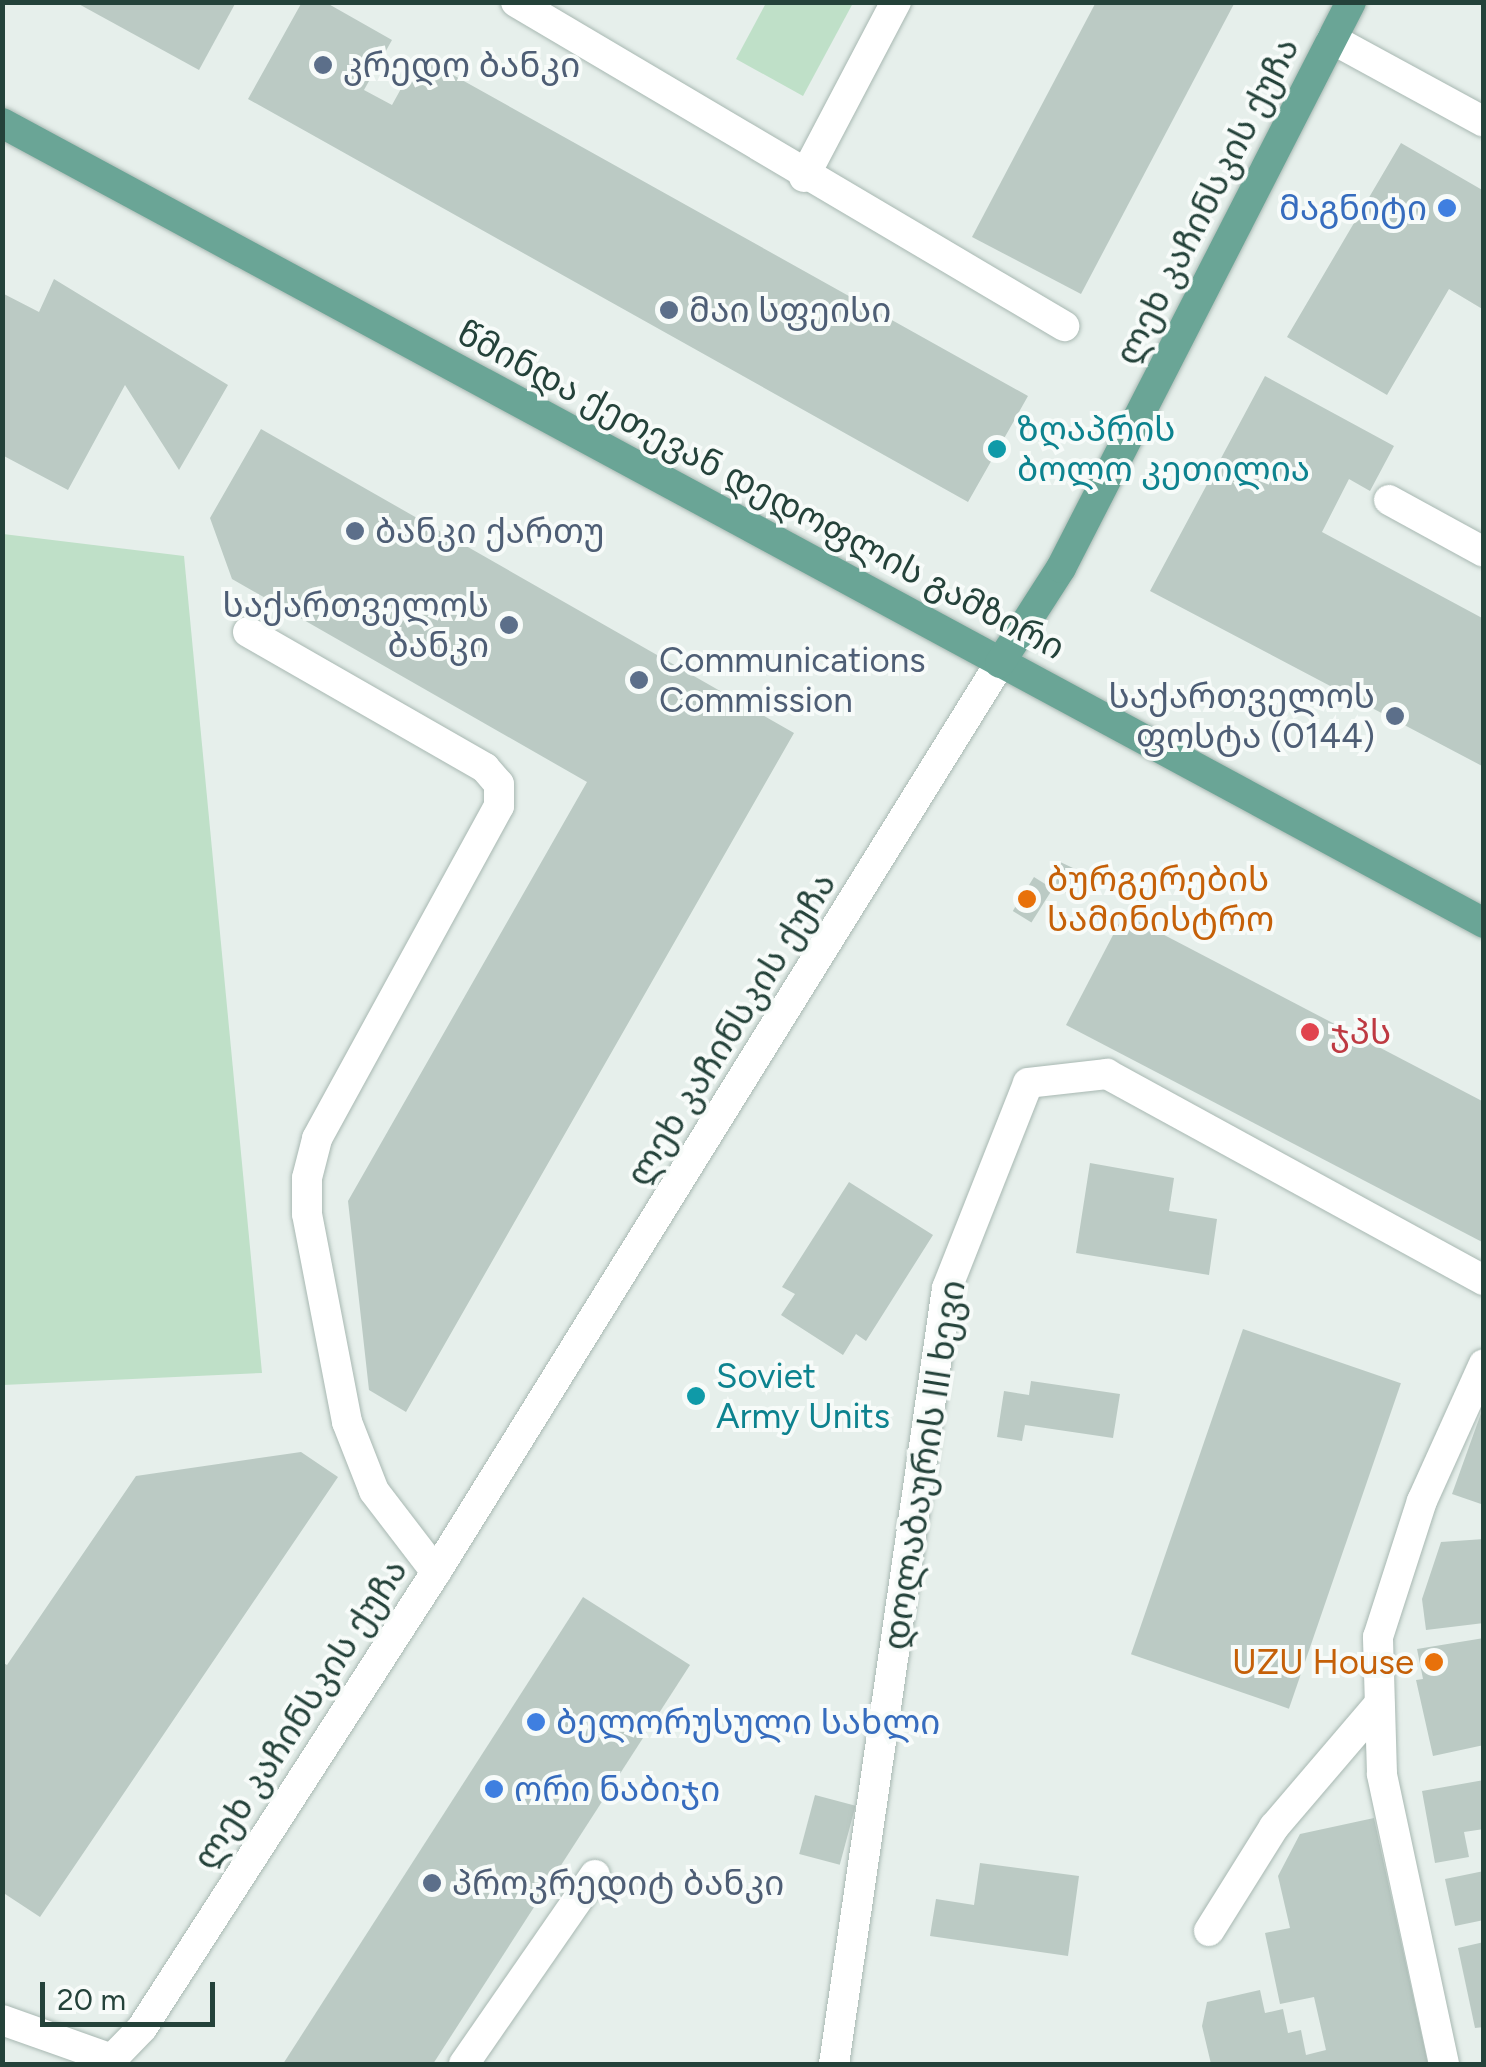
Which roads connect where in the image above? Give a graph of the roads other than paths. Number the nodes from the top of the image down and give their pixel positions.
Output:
1 (516, 2) edge
2 (896, 2) edge
3 (1351, 2) edge
4 (1332, 40) junction
5 (2, 122) edge
6 (1484, 122) edge
7 (804, 176) junction
8 (1064, 326) dead end
9 (1389, 500) dead end
10 (1484, 552) edge
11 (248, 632) dead end
12 (1000, 663) junction
13 (1484, 924) edge
14 (1484, 1280) edge
15 (1484, 1364) edge
16 (436, 1572) junction
17 (1380, 1704) junction
18 (594, 1875) dead end
19 (1209, 1931) dead end
20 (2, 2020) edge
21 (112, 2063) edge
22 (464, 2064) edge
23 (834, 2064) edge
24 (1444, 2064) edge

1 - 7 street
2 - 7 street
3 - 4 main road, ლეხ კაჩინსკის ქუჩა
4 - 6 street
4 - 12 main road, ლეხ კაჩინსკის ქუჩა
5 - 12 main road, წმინდა ქეთევან დედოფლის გამზირი
7 - 8 street
9 - 10 street
11 - 16 street
12 - 13 main road, წმინდა ქეთევან დედოფლის გამზირი
12 - 16 street, ლეხ კაჩინსკის ქუჩა
14 - 23 street, დოლაბაურის III ხევი
15 - 17 street
16 - 21 street, ლეხ კაჩინსკის ქუჩა
17 - 19 street
17 - 24 street
18 - 22 street
20 - 21 street

